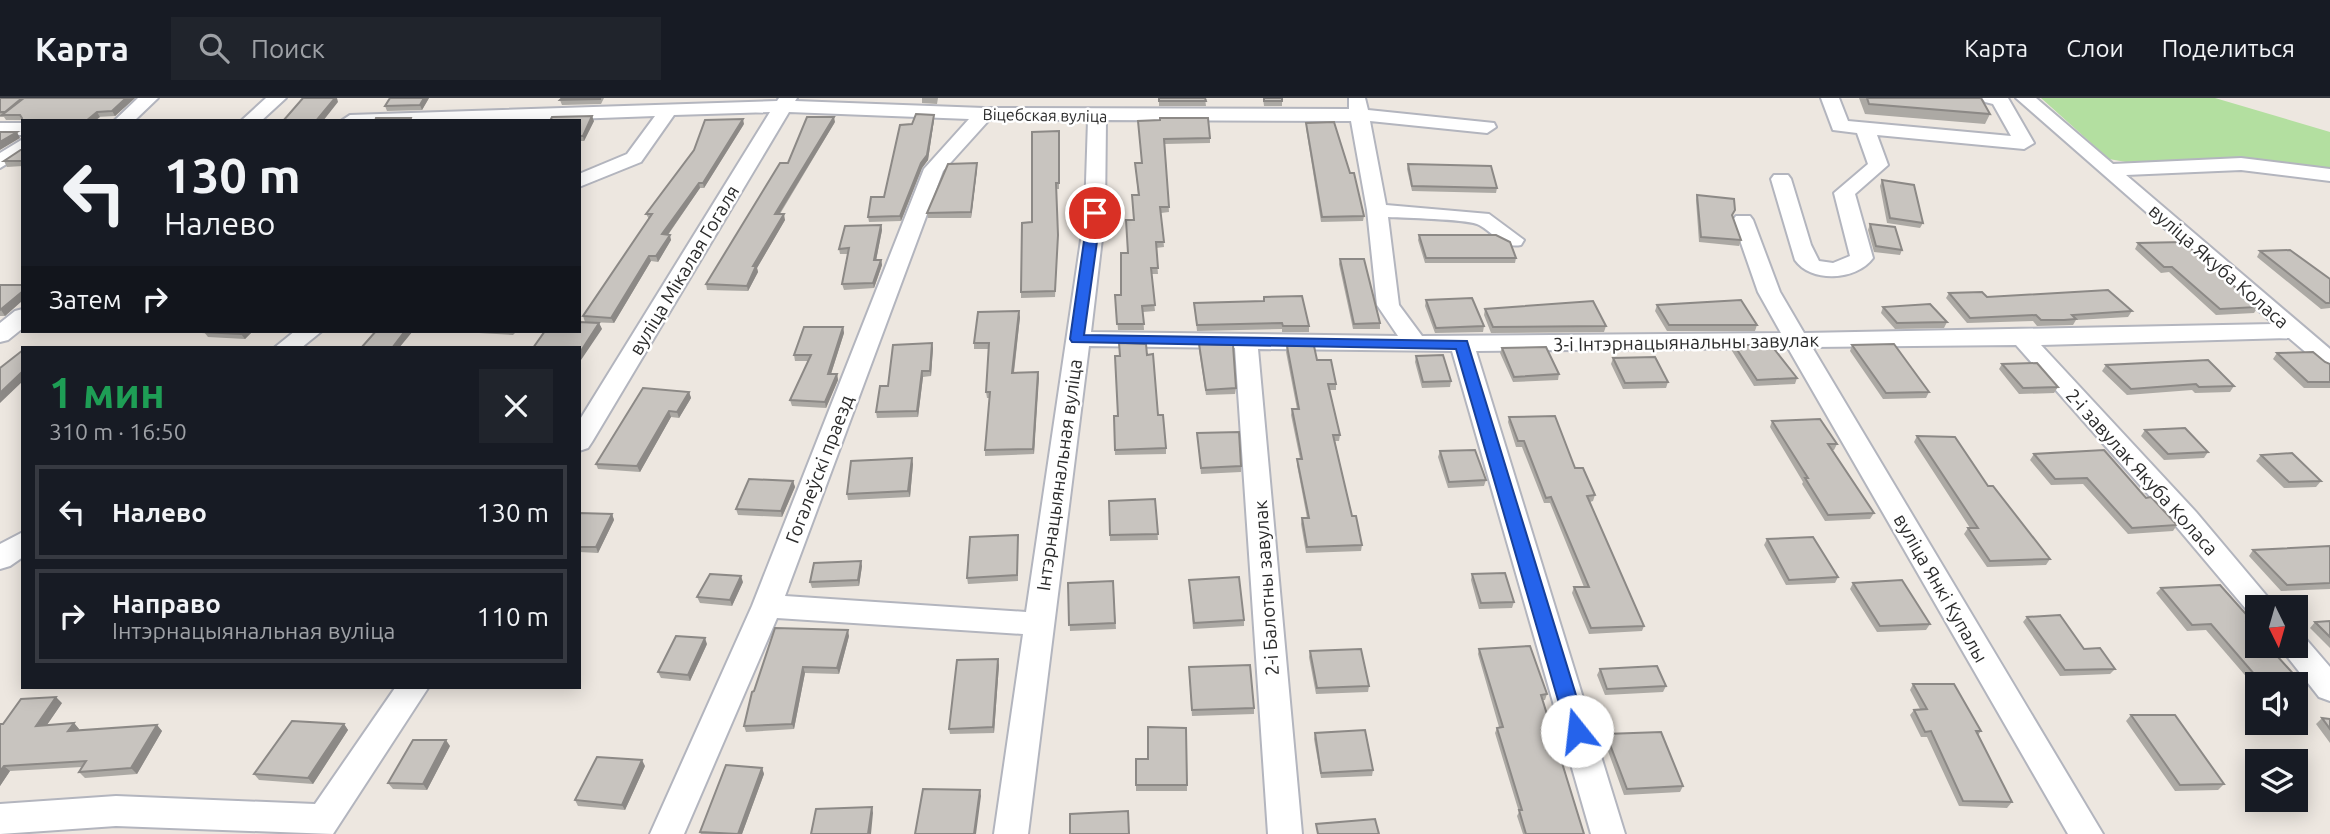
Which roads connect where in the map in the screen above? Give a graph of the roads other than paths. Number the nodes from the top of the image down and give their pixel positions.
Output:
1 (149, 98) edge
2 (277, 98) edge
3 (1830, 98) edge
4 (1991, 98) edge
5 (2025, 98) edge
6 (786, 102) edge
7 (1359, 107) edge
8 (669, 109) junction
9 (984, 114) junction
10 (1097, 116) junction
11 (125, 119) edge
12 (252, 119) edge
13 (403, 119) edge
14 (1487, 127) dead end
15 (1865, 128) junction
16 (0, 129) edge
17 (21, 129) edge
18 (21, 146) edge
19 (0, 162) edge
20 (2107, 170) junction
21 (2330, 174) edge
22 (1782, 179) dead end
23 (581, 180) edge
24 (1377, 210) junction
25 (1743, 220) dead end
26 (1513, 240) dead end
27 (21, 318) edge
28 (2295, 331) junction
29 (307, 333) edge
30 (0, 335) edge
31 (2022, 338) junction
32 (1077, 339) junction
33 (1246, 341) junction
34 (1796, 341) junction
35 (1414, 342) junction
36 (1462, 344) junction
37 (289, 346) edge
38 (2330, 361) edge
39 (581, 439) edge
40 (21, 543) edge
41 (0, 559) edge
42 (2251, 595) edge
43 (767, 606) junction
44 (1039, 624) junction
45 (2304, 658) edge
46 (2330, 688) edge
47 (411, 689) edge
48 (0, 819) edge
49 (318, 827) edge
50 (667, 834) edge
51 (1011, 834) edge
52 (1285, 834) edge
53 (1608, 834) edge
54 (2085, 834) edge

1 - 11 street
2 - 12 street
3 - 15 street
4 - 15 street
5 - 20 street, вуліца Якуба Коласа
6 - 8 street, Віцебская вуліца
6 - 9 street, Віцебская вуліца
6 - 39 street, вуліца Мікалая Гогаля
7 - 10 street, Віцебская вуліца
7 - 14 street, Віцебская вуліца
7 - 24 street
8 - 13 street, Віцебская вуліца
8 - 23 street
9 - 10 street, Віцебская вуліца
9 - 43 street, Гогалеўскі праезд
10 - 32 street, Інтэрнацыянальная вуліца
15 - 22 street
16 - 17 street
18 - 19 street
20 - 21 street
20 - 28 street, вуліца Якуба Коласа
24 - 26 street
24 - 35 street
25 - 34 street, вуліца Янкі Купалы
27 - 30 street
28 - 31 street, 3-і Інтэрнацыянальны завулак
28 - 38 street, вуліца Якуба Коласа
29 - 37 street
31 - 34 street, 3-і Інтэрнацыянальны завулак
31 - 42 street, 2-і завулак Якуба Коласа
32 - 33 street, 3-і Інтэрнацыянальны завулак
32 - 44 street, Інтэрнацыянальная вуліца
33 - 35 street, 3-і Інтэрнацыянальны завулак
33 - 52 street, 2-і Балотны завулак
34 - 36 street, 3-і Інтэрнацыянальны завулак
34 - 54 street, вуліца Янкі Купалы
35 - 36 street, 3-і Інтэрнацыянальны завулак
36 - 53 street
40 - 41 street
43 - 44 street
43 - 50 street, Гогалеўскі праезд
44 - 51 street, Інтэрнацыянальная вуліца
45 - 46 street
47 - 49 street
48 - 49 street

